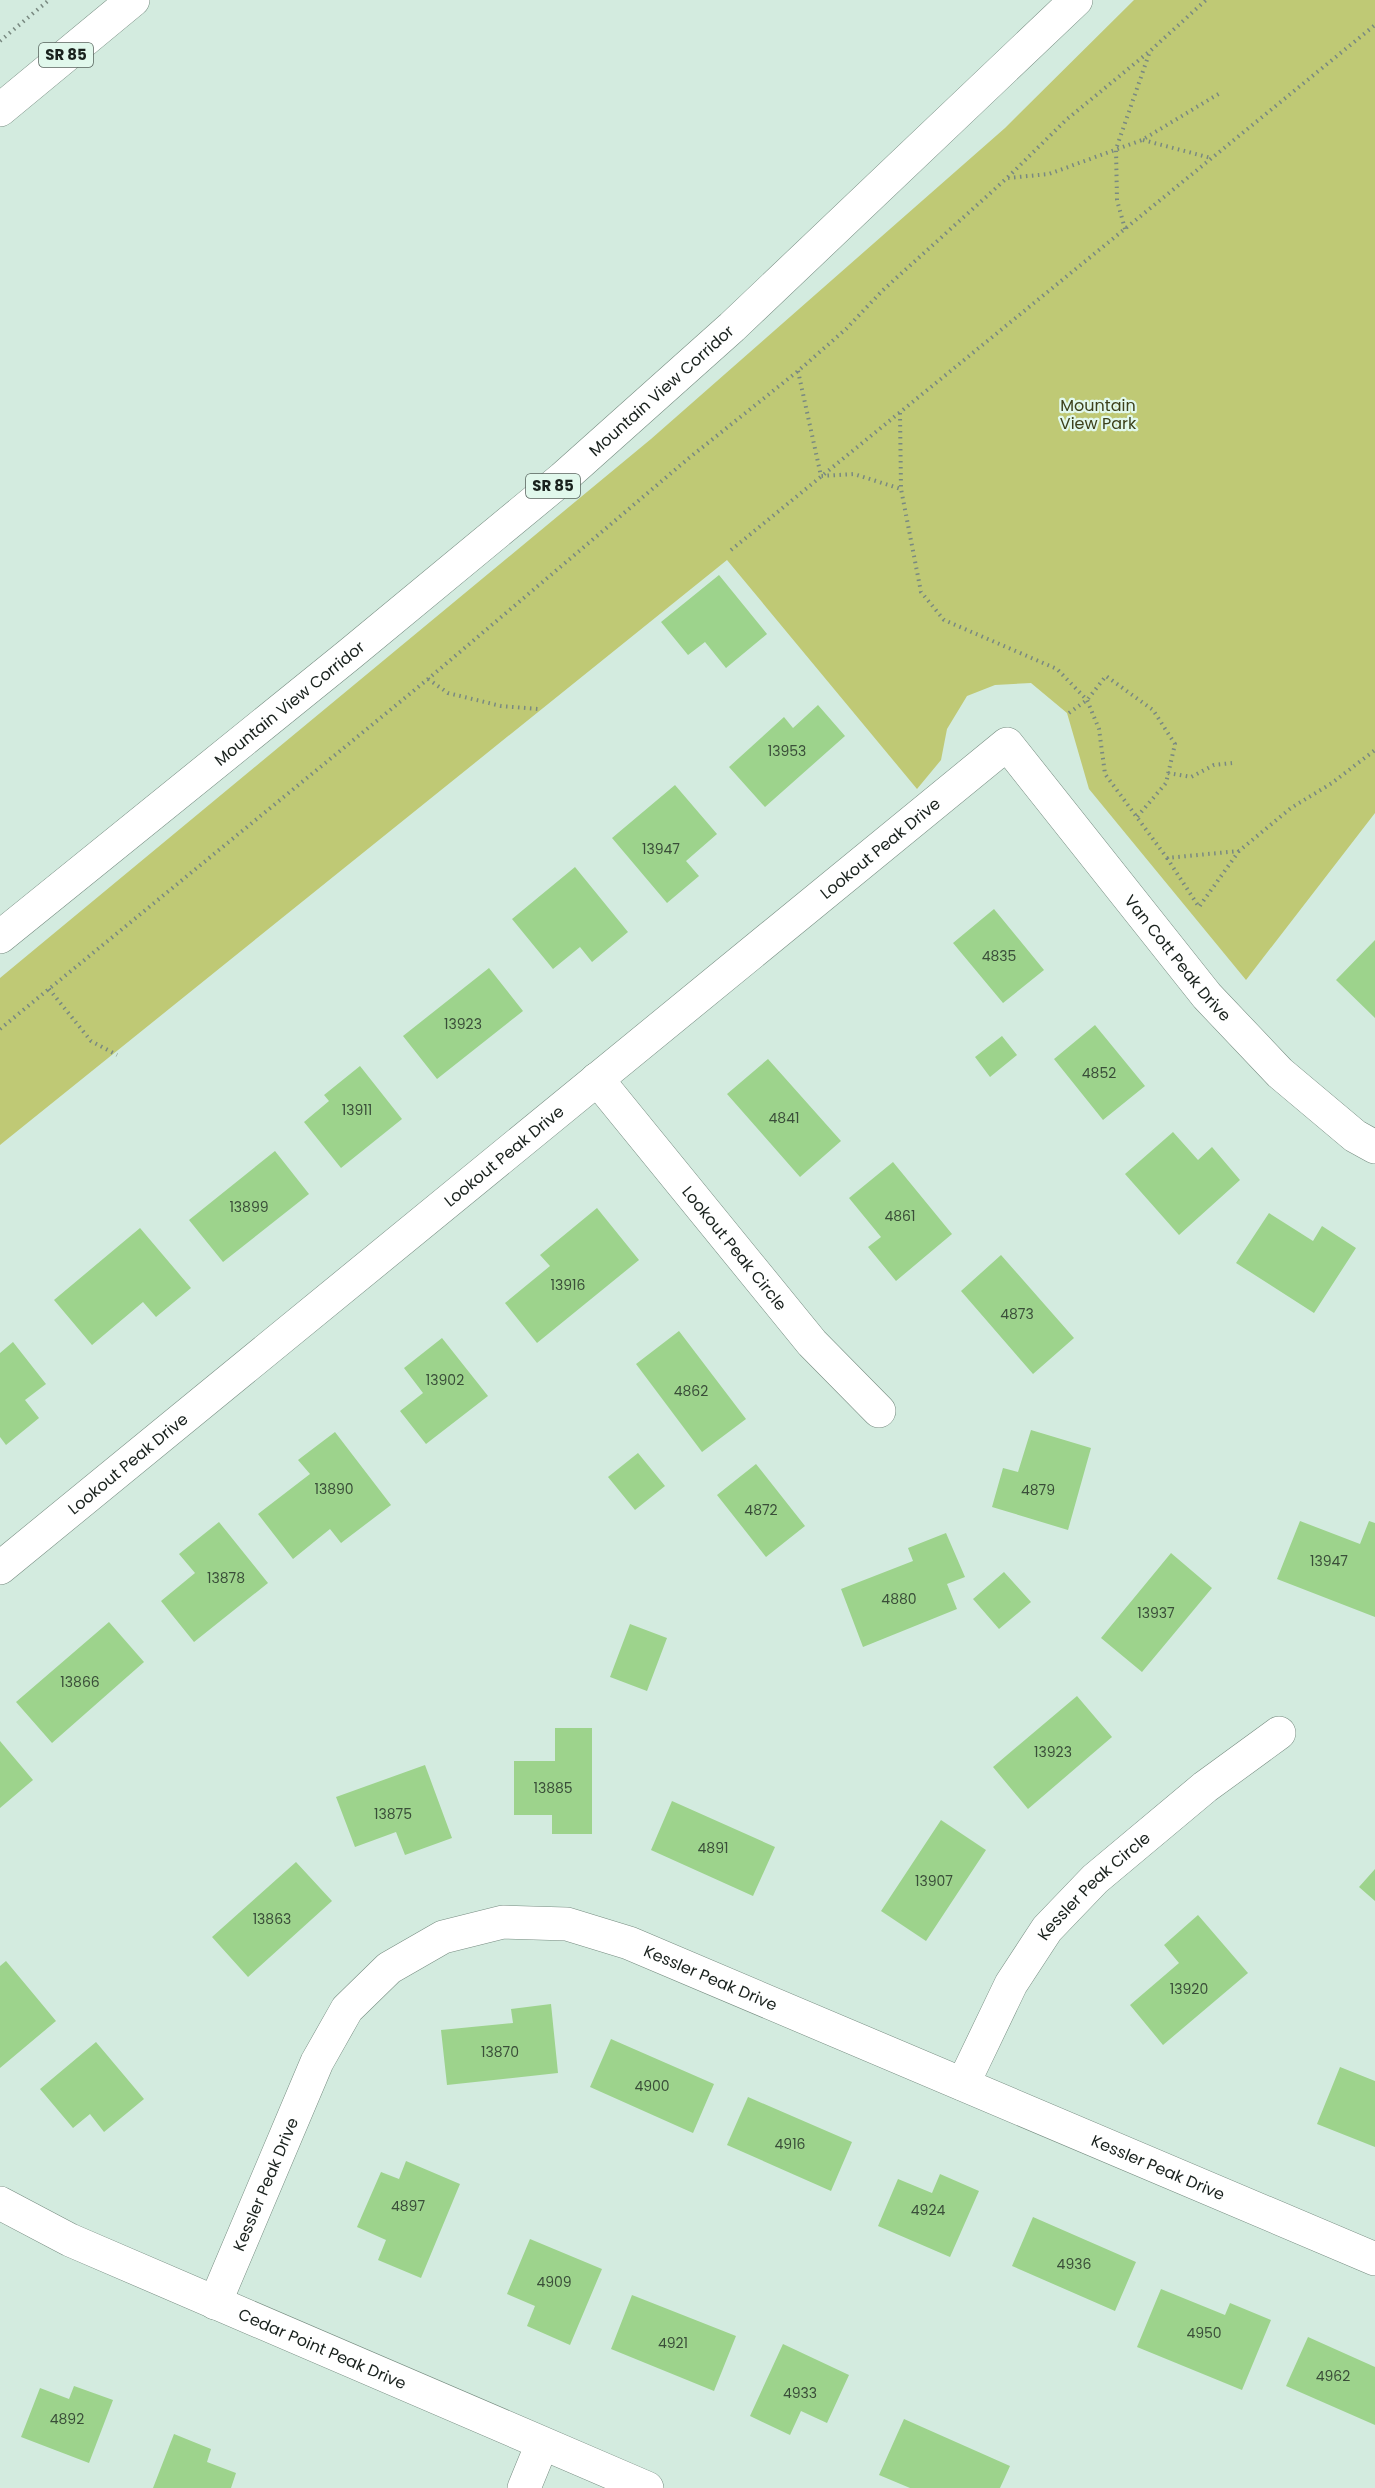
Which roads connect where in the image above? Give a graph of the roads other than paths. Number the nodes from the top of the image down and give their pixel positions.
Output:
1 (133, 0) edge
2 (1076, 0) edge
3 (0, 110) edge
4 (1006, 744) joint
5 (0, 937) edge
6 (597, 1079) junction
7 (1375, 1147) edge
8 (879, 1411) dead end
9 (0, 1568) edge
10 (1279, 1733) dead end
11 (963, 2084) junction
12 (0, 2203) edge
13 (1375, 2259) edge
14 (215, 2303) junction
15 (542, 2444) junction
16 (524, 2488) edge
17 (647, 2488) edge

1 - 3 main road, SR 85
2 - 5 main road, Mountain View Corridor / SR 85
4 - 6 main road, Lookout Peak Drive
4 - 7 main road, Van Cott Peak Drive
6 - 8 main road, Lookout Peak Circle
6 - 9 main road, Lookout Peak Drive
10 - 11 main road, Kessler Peak Circle
11 - 13 main road, Kessler Peak Drive
11 - 14 main road, Kessler Peak Drive
12 - 14 main road, Cedar Point Peak Drive
14 - 15 main road, Cedar Point Peak Drive
15 - 16 main road
15 - 17 main road, Cedar Point Peak Drive

